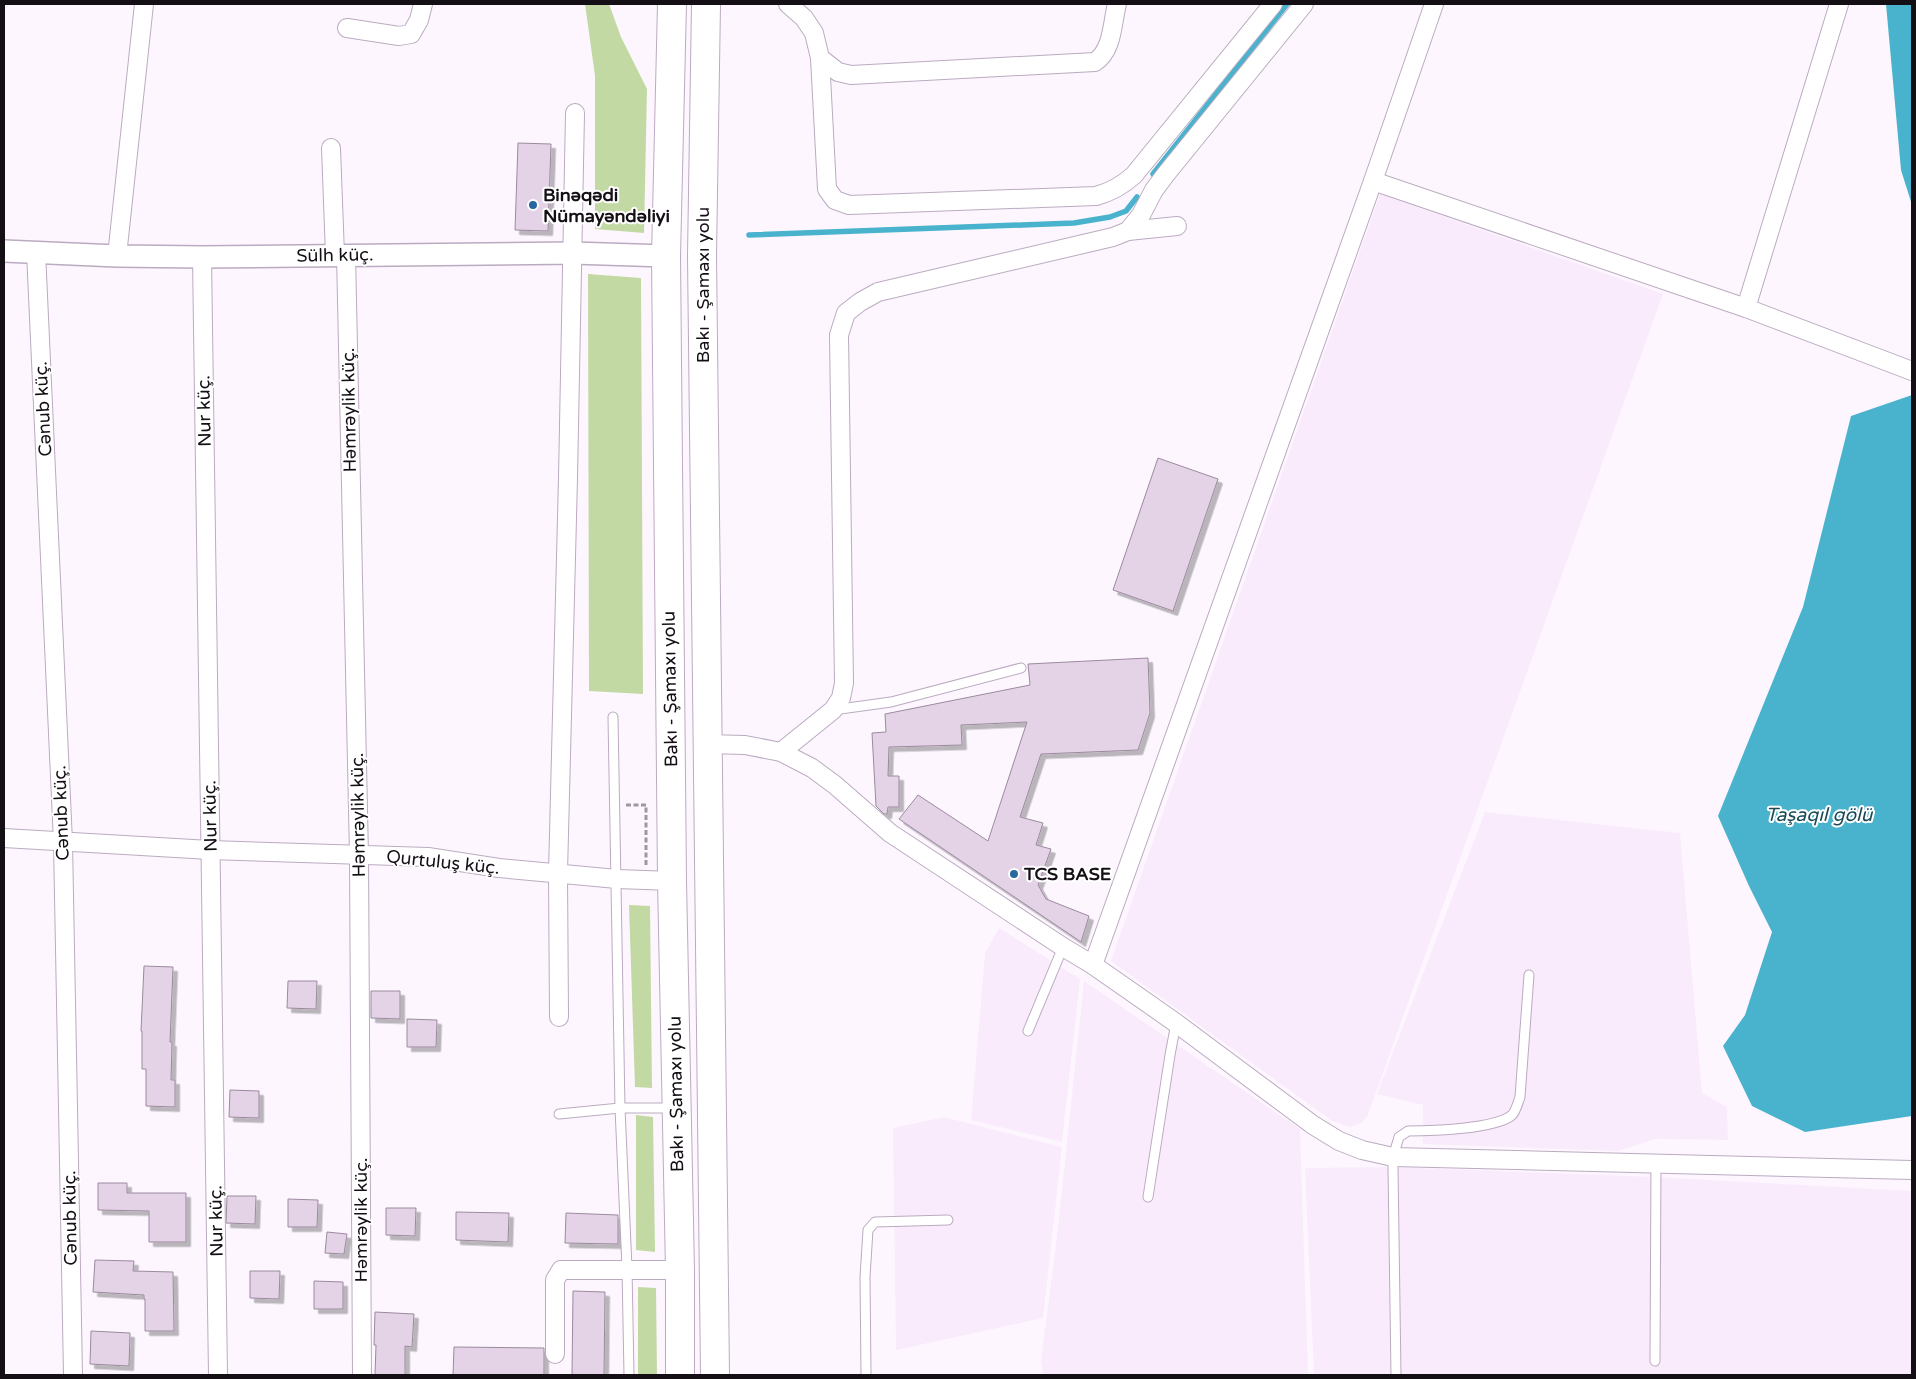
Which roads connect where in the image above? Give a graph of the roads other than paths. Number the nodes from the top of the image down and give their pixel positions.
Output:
1 (144, 4) edge
2 (423, 4) edge
3 (672, 4) edge
4 (706, 4) edge
5 (788, 4) edge
6 (1117, 4) edge
7 (1272, 4) edge
8 (1304, 4) edge
9 (1434, 4) edge
10 (1840, 4) edge
11 (347, 28) dead end
12 (820, 58) junction
13 (575, 113) dead end
14 (331, 148) dead end
15 (1134, 175) junction
16 (1373, 181) junction
17 (1154, 190) junction
18 (1177, 226) dead end
19 (1128, 231) junction
20 (4, 251) edge
21 (36, 252) junction
22 (573, 253) junction
23 (340, 255) junction
24 (117, 256) junction
25 (666, 256) junction
26 (202, 257) junction
27 (1746, 308) junction
28 (1912, 371) edge
29 (1020, 668) dead end
30 (832, 710) junction
31 (613, 717) dead end
32 (706, 744) junction
33 (781, 752) junction
34 (4, 838) edge
35 (63, 842) junction
36 (210, 850) junction
37 (359, 856) junction
38 (558, 873) junction
39 (617, 879) junction
40 (659, 881) junction
41 (1062, 947) junction
42 (1093, 965) junction
43 (1530, 975) dead end
44 (559, 1017) dead end
45 (1176, 1023) junction
46 (1028, 1031) dead end
47 (620, 1108) junction
48 (676, 1108) junction
49 (559, 1114) dead end
50 (1393, 1157) junction
51 (1656, 1162) junction
52 (1912, 1170) edge
53 (1148, 1197) dead end
54 (948, 1220) dead end
55 (627, 1268) junction
56 (680, 1270) junction
57 (555, 1354) dead end
58 (1655, 1361) dead end
59 (73, 1375) edge
60 (218, 1375) edge
61 (362, 1375) edge
62 (629, 1375) edge
63 (680, 1375) edge
64 (714, 1375) edge
65 (866, 1375) edge
66 (1396, 1375) edge

1 - 24 street
2 - 11 street
3 - 25 highway, Bakı - Şamaxı yolu
4 - 32 highway, Bakı - Şamaxı yolu
5 - 12 street
6 - 12 street
7 - 15 street
8 - 17 street
9 - 16 street
10 - 27 street
12 - 15 street
13 - 22 street
14 - 23 street, Həmrəylik küç.
15 - 17 street
16 - 27 street
16 - 42 street
17 - 19 street
18 - 19 street
19 - 30 street
20 - 21 street, Sülh küç.
21 - 24 street, Sülh küç.
21 - 35 street, Cənub küç.
22 - 23 street, Sülh küç.
22 - 25 street, Sülh küç.
22 - 38 street
23 - 26 street, Sülh küç.
23 - 37 street, Həmrəylik küç.
24 - 26 street, Sülh küç.
25 - 40 highway, Bakı - Şamaxı yolu
26 - 36 street, Nur küç.
27 - 28 street
29 - 30 lane
30 - 33 street
31 - 39 lane
32 - 33 street
32 - 64 highway, Bakı - Şamaxı yolu
33 - 41 street
34 - 35 street, Qurtuluş küç.
35 - 36 street, Qurtuluş küç.
35 - 59 street, Cənub küç.
36 - 37 street, Qurtuluş küç.
36 - 60 street, Nur küç.
37 - 38 street, Qurtuluş küç.
37 - 61 street, Həmrəylik küç.
38 - 39 street, Qurtuluş küç.
38 - 44 street
39 - 40 street, Qurtuluş küç.
39 - 47 lane
40 - 48 highway, Bakı - Şamaxı yolu
41 - 42 street
41 - 46 lane
42 - 45 street
43 - 50 lane
45 - 50 street
45 - 53 lane
47 - 48 lane
47 - 49 lane
47 - 55 lane
48 - 56 highway, Bakı - Şamaxı yolu
50 - 51 street
50 - 66 lane
51 - 52 street
51 - 58 lane
54 - 65 lane
55 - 56 street
55 - 57 street
55 - 62 lane
56 - 63 highway, Bakı - Şamaxı yolu

